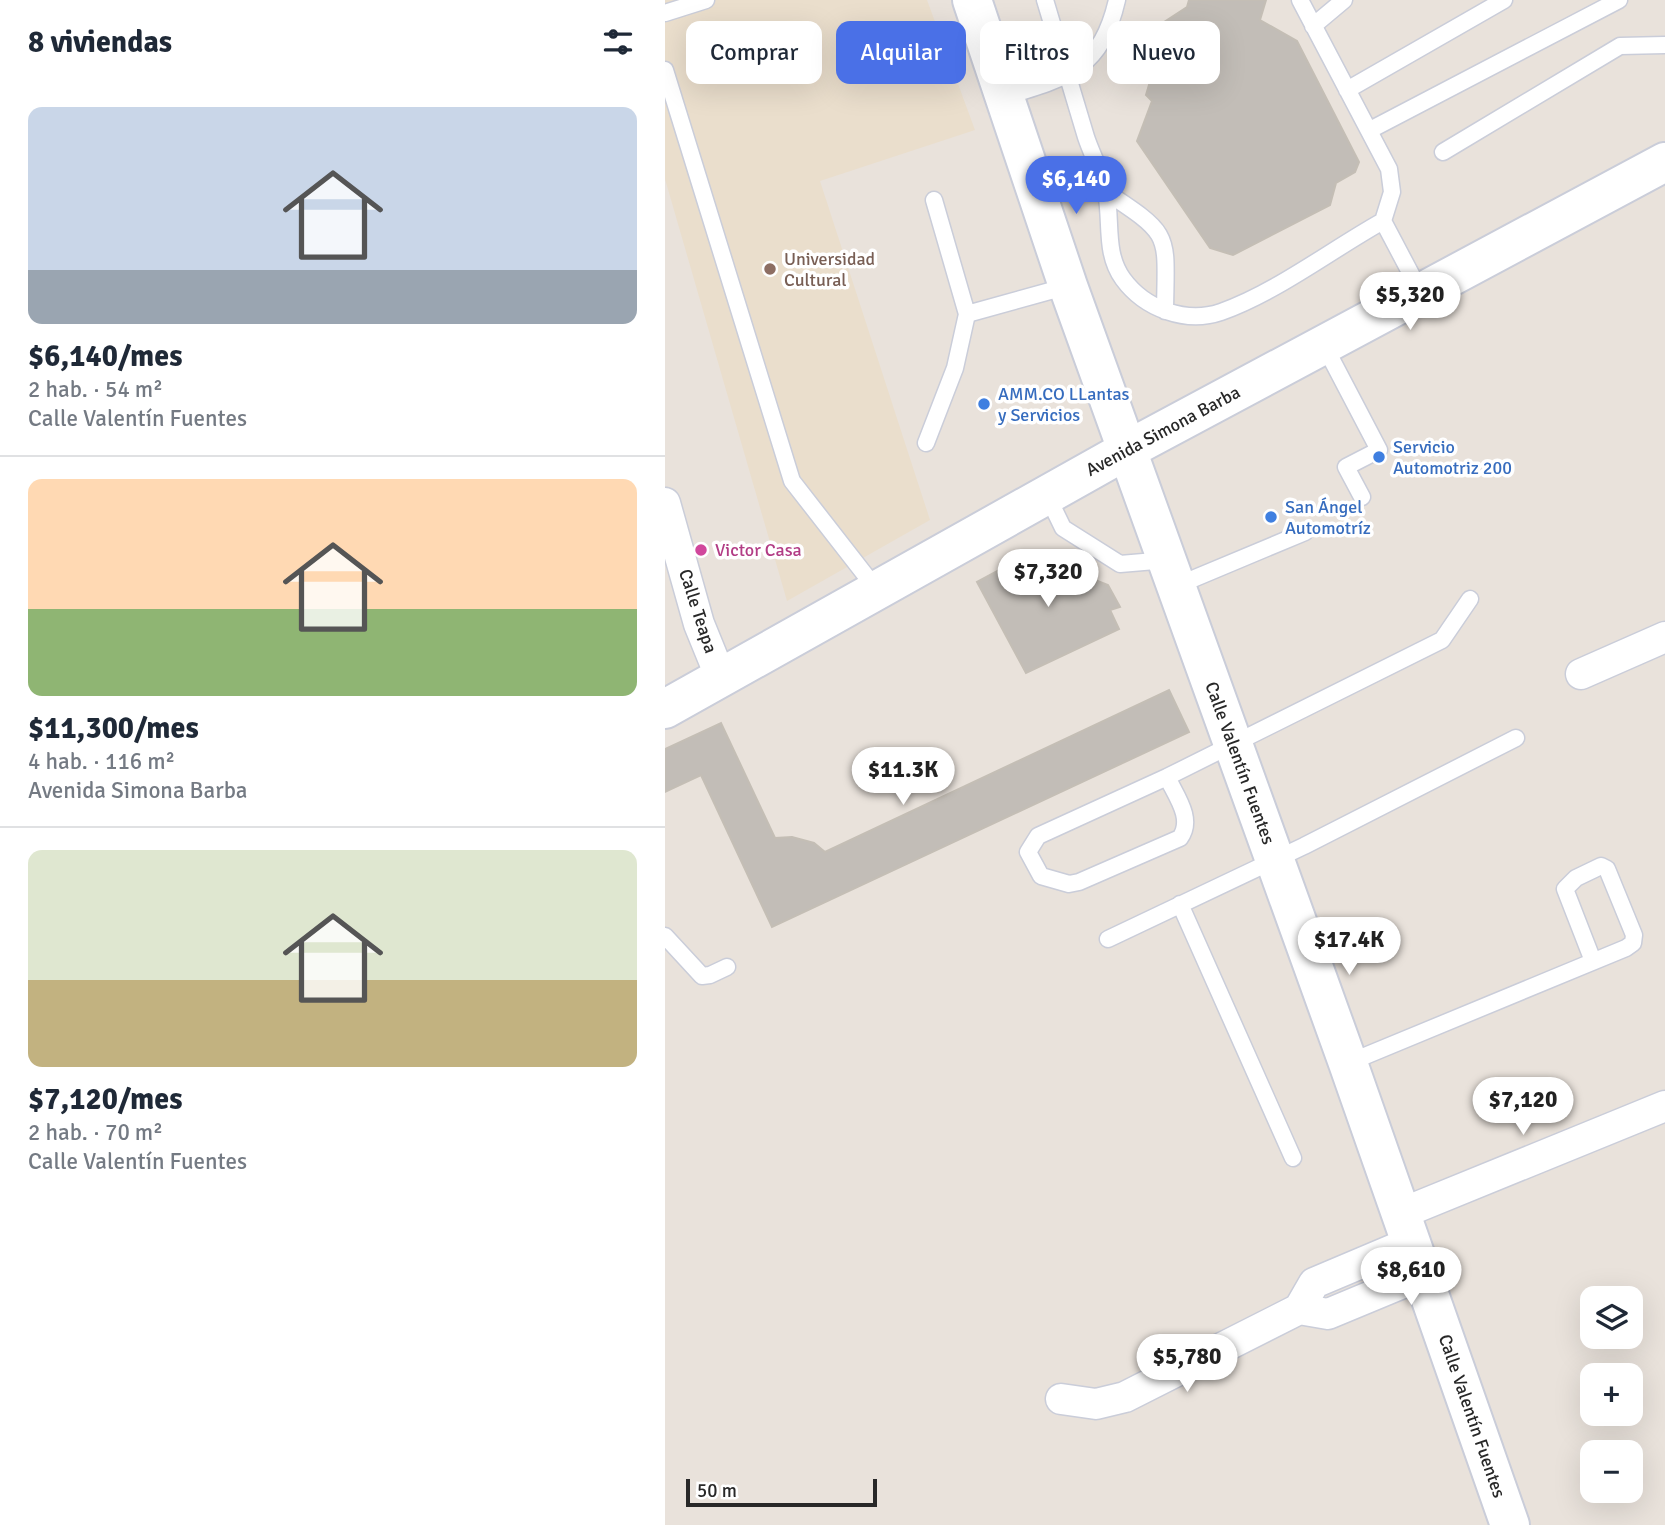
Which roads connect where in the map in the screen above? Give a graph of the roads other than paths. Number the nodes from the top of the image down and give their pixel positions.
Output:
1 (706, 0) edge
2 (972, 0) edge
3 (1045, 0) edge
4 (1117, 0) edge
5 (1300, 0) edge
6 (1344, 0) edge
7 (1504, 0) edge
8 (1619, 0) edge
9 (665, 13) edge
10 (1051, 21) edge
11 (1313, 26) junction
12 (1665, 45) edge
13 (1093, 56) edge
14 (665, 70) edge
15 (1044, 84) edge
16 (1071, 84) edge
17 (1347, 90) junction
18 (1005, 97) junction
19 (1370, 130) junction
20 (1443, 152) dead end
21 (1665, 162) edge
22 (1106, 192) junction
23 (934, 200) dead end
24 (1383, 221) junction
25 (1068, 286) junction
26 (1421, 293) junction
27 (1165, 311) junction
28 (967, 314) junction
29 (1324, 345) junction
30 (926, 443) dead end
31 (1127, 450) junction
32 (1047, 495) junction
33 (1362, 497) dead end
34 (665, 503) edge
35 (1305, 533) dead end
36 (1172, 573) junction
37 (877, 590) junction
38 (1470, 599) dead end
39 (1665, 637) edge
40 (1581, 674) dead end
41 (721, 678) junction
42 (665, 709) edge
43 (1516, 738) dead end
44 (1234, 744) junction
45 (1167, 777) junction
46 (1275, 858) junction
47 (1180, 904) junction
48 (665, 936) edge
49 (1108, 939) dead end
50 (1593, 961) junction
51 (727, 967) dead end
52 (1348, 1063) junction
53 (1665, 1106) edge
54 (1293, 1158) dead end
55 (1411, 1244) junction
56 (1061, 1399) dead end
57 (1510, 1525) edge

1 - 9 lane
2 - 18 street, Calle Valentín Fuentes
3 - 10 lane
4 - 13 lane
5 - 11 lane
6 - 11 lane
7 - 17 lane
8 - 19 lane
11 - 17 lane
12 - 20 lane
14 - 37 lane
15 - 18 lane
16 - 22 lane
17 - 19 lane
18 - 25 street, Calle Valentín Fuentes
19 - 24 lane
21 - 26 street, Avenida Simona Barba
22 - 27 lane
22 - 27 lane
23 - 28 lane
24 - 26 lane
24 - 27 lane
25 - 28 lane
25 - 31 street, Calle Valentín Fuentes
26 - 29 street, Avenida Simona Barba
28 - 30 lane
29 - 31 street, Avenida Simona Barba
29 - 33 lane
31 - 32 street, Avenida Simona Barba
31 - 36 street, Calle Valentín Fuentes
32 - 36 lane
32 - 37 street, Avenida Simona Barba
34 - 41 street, Calle Teapa
35 - 36 lane
36 - 44 street, Calle Valentín Fuentes
37 - 41 street, Avenida Simona Barba
38 - 44 lane
39 - 40 street
41 - 42 street, Avenida Simona Barba
43 - 46 lane
44 - 45 lane
44 - 46 street, Calle Valentín Fuentes
45 - 45 lane
46 - 47 lane
46 - 52 street, Calle Valentín Fuentes
47 - 49 lane
47 - 54 lane
48 - 51 lane
50 - 50 lane
50 - 52 lane
52 - 55 street, Calle Valentín Fuentes
53 - 55 street
55 - 56 street
55 - 57 street, Calle Valentín Fuentes

